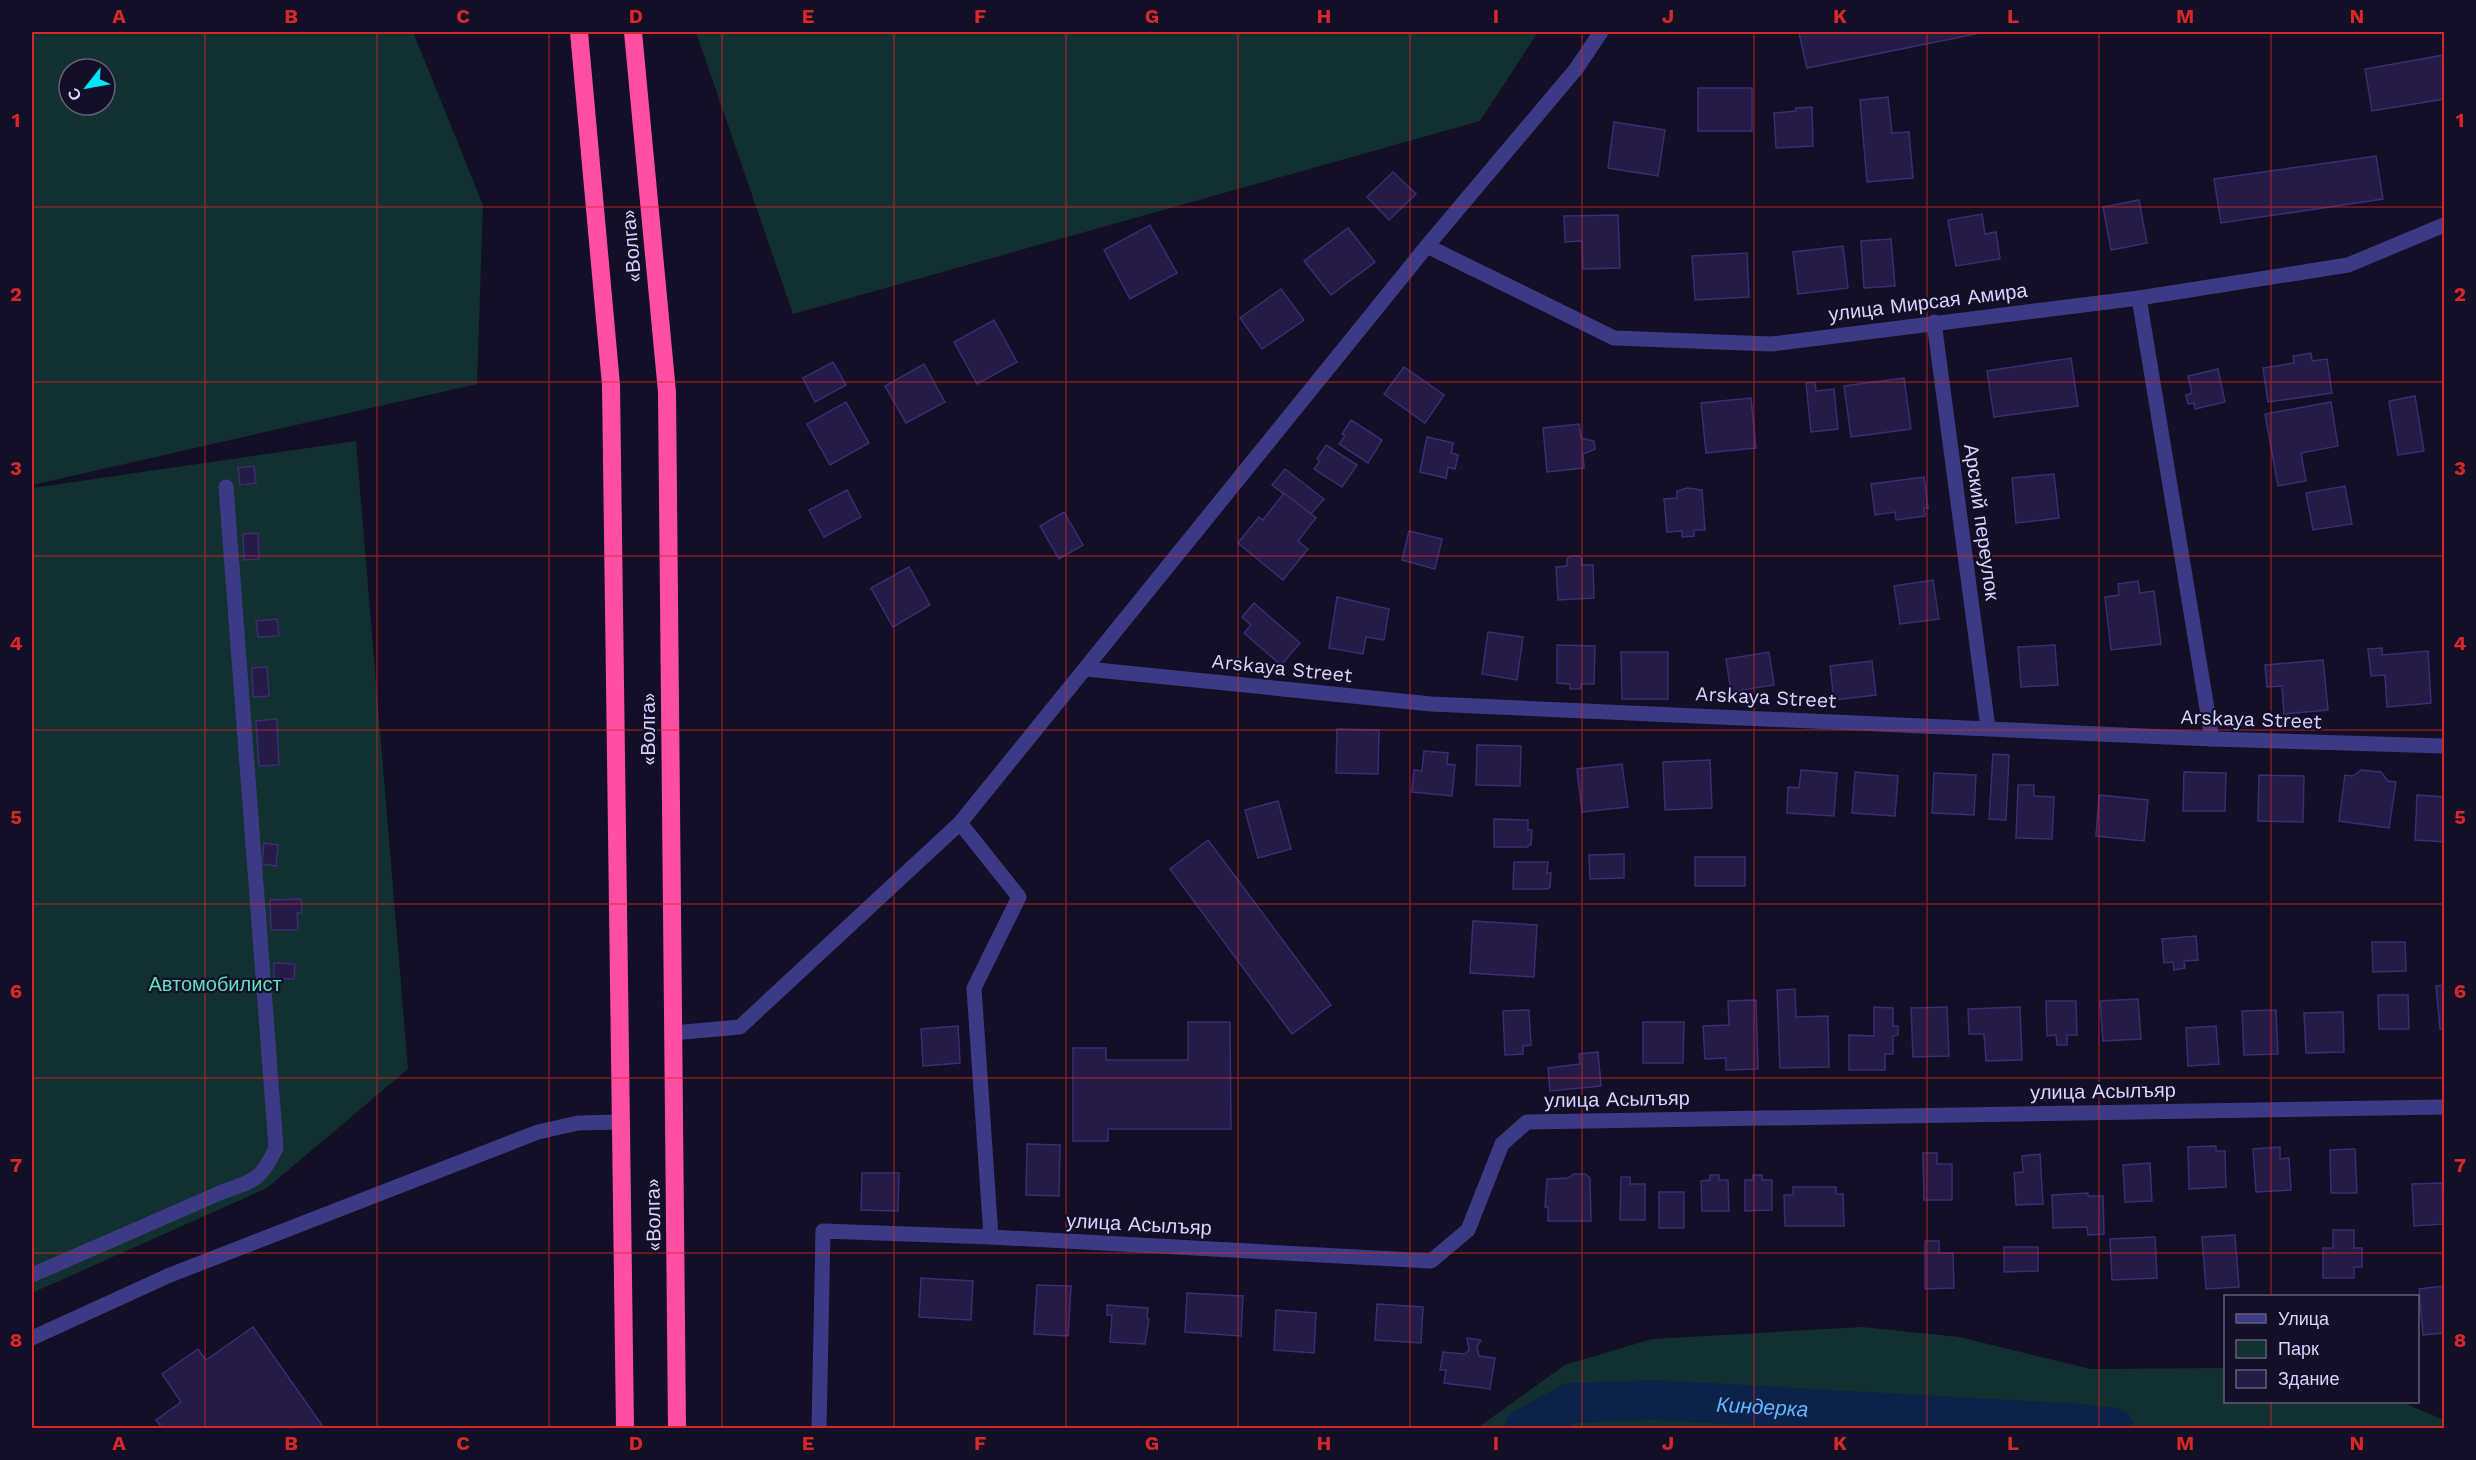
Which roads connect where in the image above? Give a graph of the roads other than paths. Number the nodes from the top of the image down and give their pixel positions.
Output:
1 (579, 32) edge
2 (633, 32) edge
3 (1601, 32) edge
4 (2445, 225) edge
5 (1427, 246) junction
6 (2139, 298) junction
7 (1934, 322) junction
8 (226, 487) dead end
9 (1087, 669) junction
10 (1988, 728) junction
11 (2212, 739) junction
12 (2445, 746) edge
13 (960, 822) junction
14 (673, 1033) junction
15 (2445, 1107) edge
16 (621, 1122) junction
17 (991, 1237) junction
18 (32, 1275) edge
19 (32, 1338) edge
20 (625, 1428) edge
21 (677, 1428) edge
22 (819, 1428) edge

1 - 16 highway, «Волга»
2 - 14 highway, «Волга»
3 - 5 street
4 - 6 street, улица Мирсая Амира
5 - 7 street, улица Мирсая Амира
5 - 9 street
6 - 7 street, улица Мирсая Амира
6 - 11 street
7 - 10 street, Арский переулок
8 - 18 street
9 - 10 street, Arskaya Street
9 - 13 street
10 - 11 street, Arskaya Street
11 - 12 street, Arskaya Street
13 - 14 street
13 - 17 street
14 - 21 highway, «Волга»
15 - 17 street, улица Асылъяр
16 - 19 street
16 - 20 highway, «Волга»
17 - 22 street, улица Асылъяр

